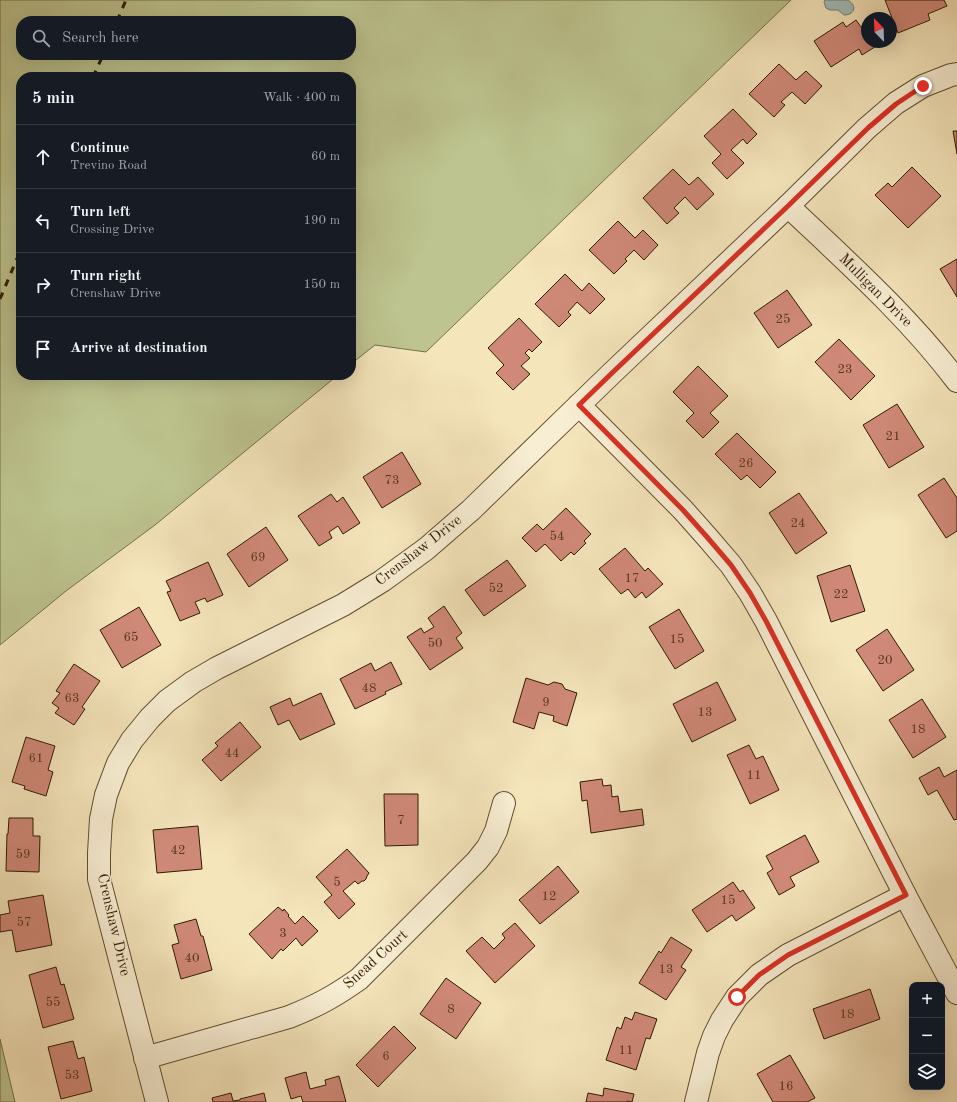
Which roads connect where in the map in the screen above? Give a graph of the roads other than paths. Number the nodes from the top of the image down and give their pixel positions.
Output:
1 (957, 74) edge
2 (788, 206) junction
3 (957, 381) edge
4 (579, 405) junction
5 (504, 803) dead end
6 (906, 895) junction
7 (957, 993) edge
8 (145, 1058) junction
9 (157, 1102) edge
10 (696, 1102) edge

1 - 2 street, Crenshaw Drive
2 - 3 street, Mulligan Drive
2 - 4 street, Crenshaw Drive
4 - 6 street
4 - 8 street, Crenshaw Drive
5 - 8 street, Snead Court
6 - 7 street
6 - 10 street
8 - 9 street, Crenshaw Drive

